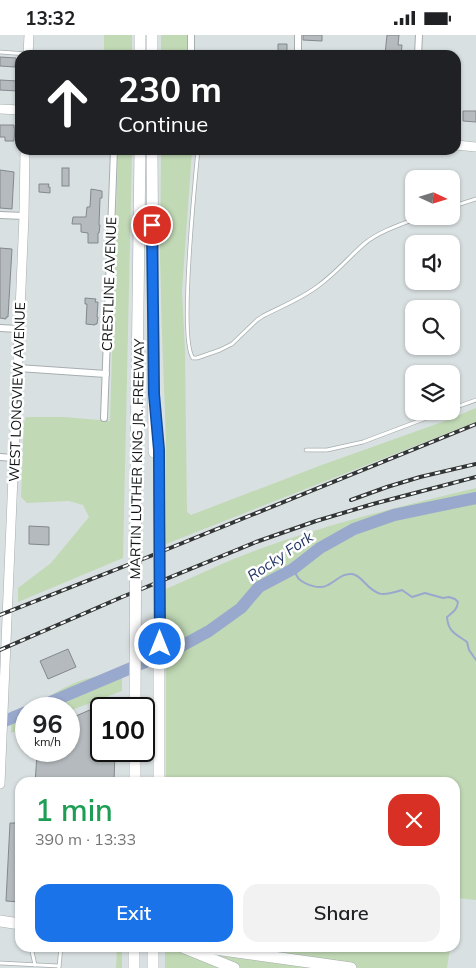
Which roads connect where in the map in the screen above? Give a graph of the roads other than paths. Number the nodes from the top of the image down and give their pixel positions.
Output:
1 (29, 35) edge
2 (140, 35) edge
3 (152, 35) edge
4 (191, 35) edge
5 (298, 35) edge
6 (419, 35) edge
7 (28, 50) edge
8 (140, 50) edge
9 (152, 50) edge
10 (190, 50) edge
11 (298, 50) edge
12 (418, 50) edge
13 (0, 52) edge
14 (15, 53) edge
15 (0, 109) edge
16 (15, 110) edge
17 (461, 146) edge
18 (476, 147) edge
19 (25, 155) edge
20 (114, 155) edge
21 (146, 155) edge
22 (146, 155) edge
23 (198, 155) edge
24 (476, 199) edge
25 (460, 204) edge
26 (0, 215) edge
27 (24, 216) junction
28 (405, 224) edge
29 (0, 327) edge
30 (19, 329) junction
31 (18, 368) junction
32 (106, 374) junction
33 (476, 400) edge
34 (460, 406) edge
35 (104, 418) dead end
36 (421, 420) edge
37 (306, 450) dead end
38 (157, 451) junction
39 (0, 457) edge
40 (14, 458) junction
41 (133, 461) junction
42 (129, 697) edge
43 (135, 697) edge
44 (129, 762) edge
45 (135, 762) edge
46 (129, 777) edge
47 (135, 777) edge
48 (153, 777) edge
49 (159, 777) edge
50 (0, 784) edge
51 (0, 921) edge
52 (15, 923) edge
53 (32, 952) edge
54 (60, 952) edge
55 (128, 952) edge
56 (134, 952) edge
57 (153, 952) edge
58 (158, 952) edge
59 (194, 952) edge
60 (230, 952) edge
61 (0, 963) edge
62 (300, 964) edge
63 (35, 965) junction
64 (59, 967) edge
65 (128, 968) edge
66 (134, 968) edge
67 (153, 968) edge
68 (158, 968) edge
69 (234, 968) edge
70 (351, 968) edge

1 - 7 street
2 - 8 highway
3 - 9 highway
4 - 10 street
5 - 11 street
6 - 12 street
13 - 14 lane
15 - 16 street
17 - 18 street
19 - 27 street, WEST LONGVIEW AVENUE
20 - 32 street, CRESTLINE AVENUE
21 - 38 highway, MARTIN LUTHER KING JR. FREEWAY
22 - 41 highway, MARTIN LUTHER KING JR. FREEWAY
23 - 28 lane
24 - 25 lane
26 - 27 street
27 - 30 street, WEST LONGVIEW AVENUE
29 - 30 street
30 - 31 street, WEST LONGVIEW AVENUE
31 - 32 street
31 - 40 street, WEST LONGVIEW AVENUE
32 - 35 street, CRESTLINE AVENUE
33 - 34 lane
36 - 37 lane
38 - 48 highway, MARTIN LUTHER KING JR. FREEWAY
38 - 49 highway, bridge
39 - 40 street
40 - 50 street, WEST LONGVIEW AVENUE
41 - 42 highway
41 - 43 highway, MARTIN LUTHER KING JR. FREEWAY, bridge
44 - 46 highway
45 - 47 highway
51 - 52 highway
53 - 63 lane
54 - 64 lane
55 - 65 highway
56 - 66 highway
57 - 67 highway
58 - 68 highway
59 - 69 highway
60 - 62 highway
61 - 63 lane
62 - 70 highway
63 - 64 lane

